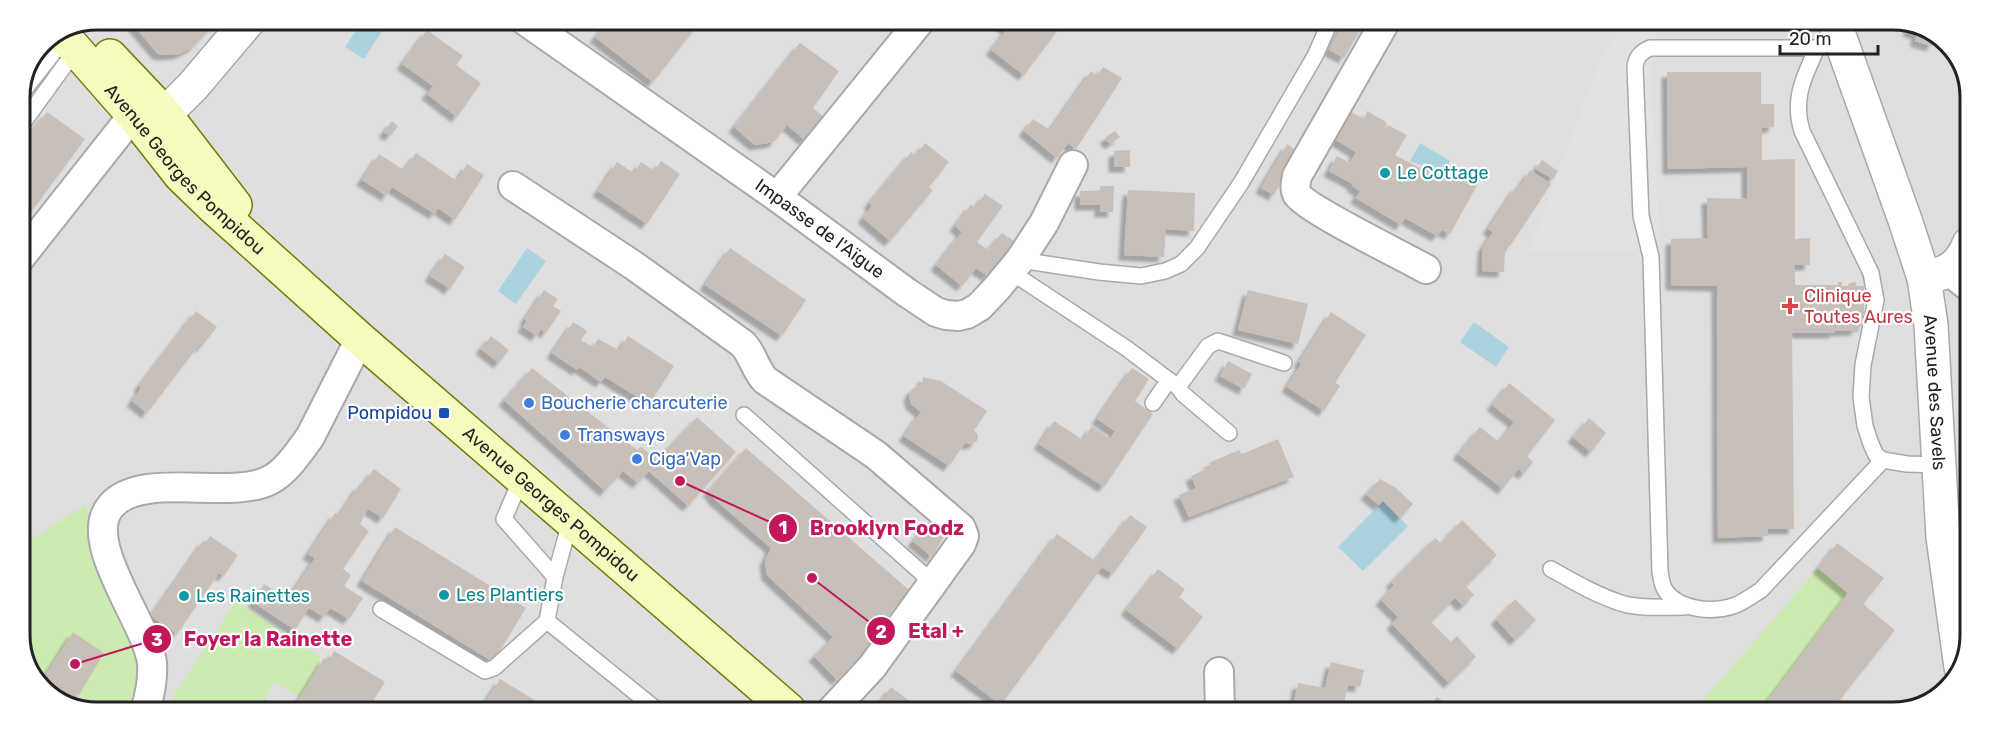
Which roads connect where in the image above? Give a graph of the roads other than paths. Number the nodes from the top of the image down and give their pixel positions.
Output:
1 (240, 30) edge
2 (537, 30) edge
3 (913, 30) edge
4 (1327, 30) edge
5 (1380, 30) edge
6 (1831, 37) edge
7 (75, 43) edge
8 (34, 76) edge
9 (30, 112) edge
10 (150, 121) junction
11 (1073, 165) dead end
12 (513, 186) dead end
13 (777, 197) junction
14 (30, 247) edge
15 (1960, 260) edge
16 (1016, 266) junction
17 (1426, 269) dead end
18 (1947, 279) edge
19 (360, 339) junction
20 (1284, 363) dead end
21 (1174, 383) junction
22 (1153, 403) dead end
23 (744, 415) dead end
24 (1229, 433) dead end
25 (1883, 460) junction
26 (1938, 465) junction
27 (521, 479) junction
28 (570, 522) junction
29 (1551, 569) dead end
30 (555, 577) junction
31 (933, 583) junction
32 (1691, 607) junction
33 (381, 609) dead end
34 (547, 621) junction
35 (1958, 647) edge
36 (1219, 672) dead end
37 (148, 702) edge
38 (647, 702) edge
39 (780, 702) edge
40 (839, 702) edge
41 (1220, 702) edge

1 - 10 street
2 - 13 street, Impasse de l'Aïgue
3 - 13 street
4 - 16 lane
5 - 17 street
6 - 18 street, Avenue des Savels
6 - 25 lane
6 - 32 lane
7 - 8 lane
7 - 9 lane
7 - 10 main road, Avenue Georges Pompidou
7 - 10 main road, Avenue Georges Pompidou
10 - 14 street
10 - 19 main road, Avenue Georges Pompidou
11 - 16 street, Impasse de l'Aïgue
12 - 31 street
13 - 16 street, Impasse de l'Aïgue
15 - 18 street
16 - 21 lane
18 - 26 street, Avenue des Savels
19 - 27 main road, Avenue Georges Pompidou
19 - 37 street
20 - 21 lane
21 - 22 lane
21 - 24 lane
23 - 31 lane
25 - 26 lane
25 - 32 lane
26 - 35 street, Avenue des Savels
27 - 28 main road, Avenue Georges Pompidou
27 - 30 lane
28 - 30 lane
28 - 39 main road, Avenue Georges Pompidou
29 - 32 lane
30 - 34 lane
31 - 40 street
33 - 34 lane
34 - 38 lane
36 - 41 street

